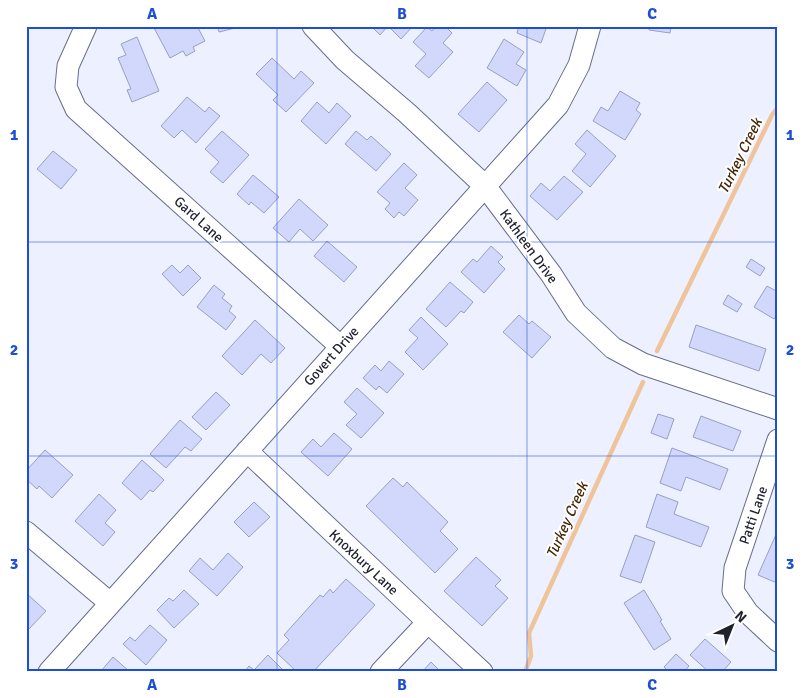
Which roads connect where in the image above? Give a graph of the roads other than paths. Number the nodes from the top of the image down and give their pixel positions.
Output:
1 (86, 26) edge
2 (314, 26) edge
3 (590, 26) edge
4 (486, 186) junction
5 (340, 346) junction
6 (778, 409) edge
7 (778, 440) edge
8 (247, 451) junction
9 (26, 532) edge
10 (110, 604) junction
11 (428, 622) junction
12 (778, 641) edge
13 (49, 672) edge
14 (381, 672) edge
15 (482, 672) edge

1 - 5 street, Gard Lane
2 - 4 street, Kathleen Drive
3 - 4 street, Govert Drive
4 - 5 street, Govert Drive
4 - 6 street, Kathleen Drive
5 - 8 street, Govert Drive
7 - 12 street, Patti Lane
8 - 10 street, Govert Drive
8 - 11 street, Knoxbury Lane
9 - 10 street
10 - 13 street, Govert Drive
11 - 14 street
11 - 15 street, Knoxbury Lane

